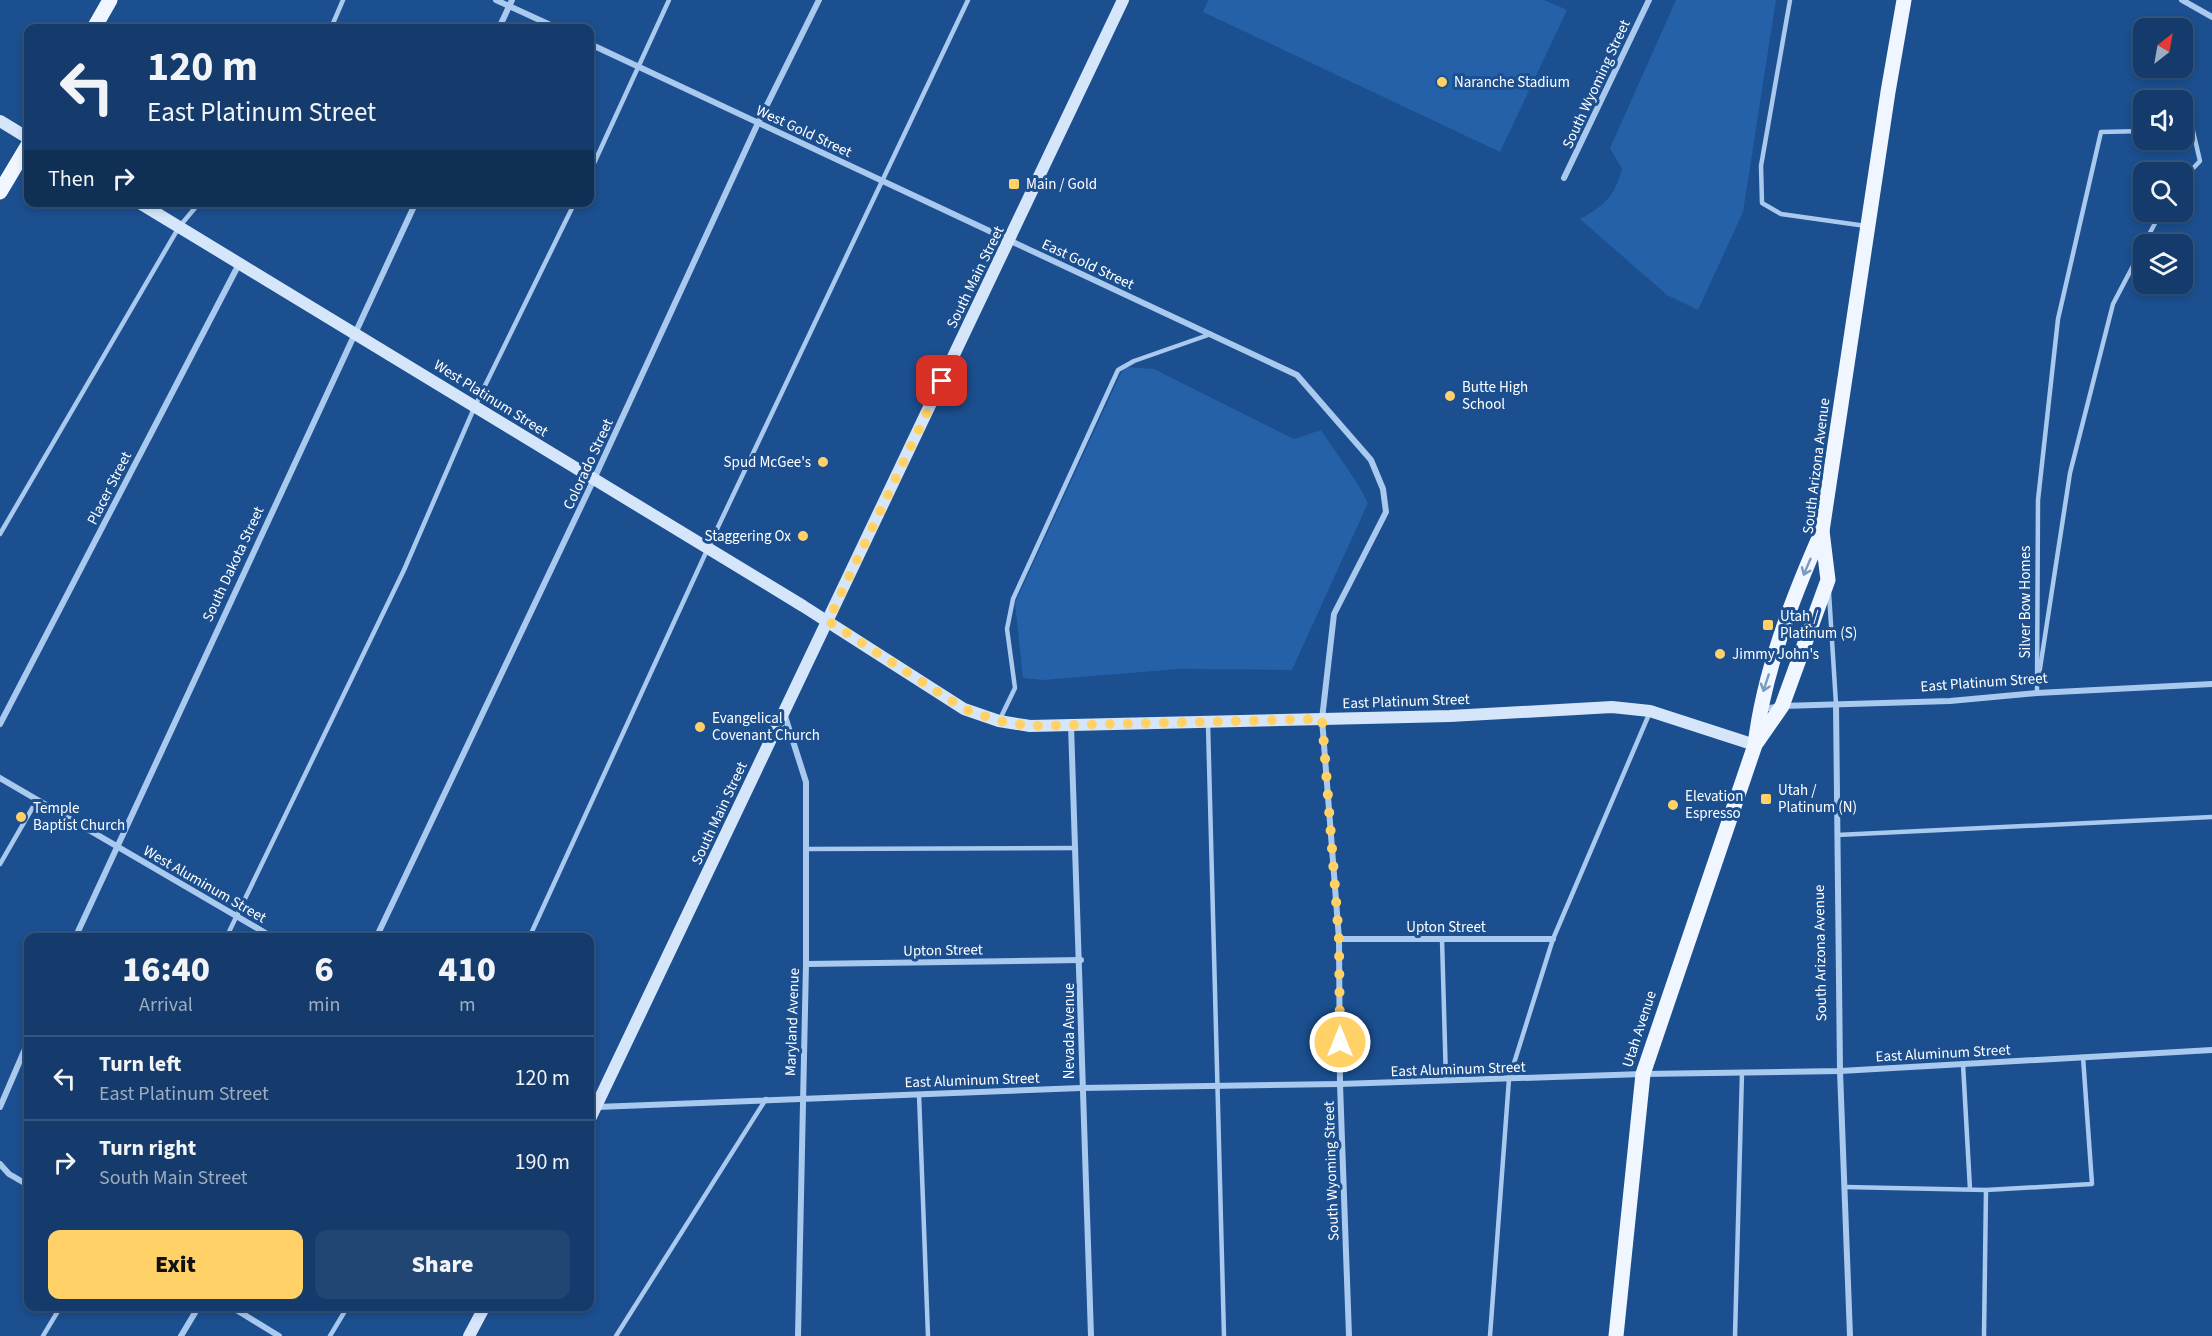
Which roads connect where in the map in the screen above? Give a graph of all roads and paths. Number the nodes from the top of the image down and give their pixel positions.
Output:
1 (110, 0) edge
2 (343, 0) edge
3 (496, 0) edge
4 (669, 0) edge
5 (819, 0) edge
6 (968, 0) edge
7 (1124, 0) edge
8 (1649, 0) edge
9 (1790, 0) edge
10 (1904, 0) edge
11 (2182, 0) edge
12 (511, 3) edge
13 (2212, 17) edge
14 (96, 24) edge
15 (333, 24) edge
16 (501, 24) edge
17 (550, 24) edge
18 (594, 46) edge
19 (637, 66) junction
20 (0, 121) edge
21 (758, 123) junction
22 (2193, 130) edge
23 (2133, 131) edge
24 (24, 136) edge
25 (24, 152) edge
26 (594, 163) edge
27 (2193, 168) edge
28 (1564, 177) dead end
29 (882, 181) junction
30 (0, 192) edge
31 (146, 207) edge
32 (196, 207) edge
33 (414, 207) edge
34 (573, 207) edge
35 (179, 227) junction
36 (1868, 227) junction
37 (1009, 240) junction
38 (239, 263) junction
39 (2133, 266) edge
40 (1158, 310) joint
41 (355, 332) junction
42 (1211, 334) junction
43 (475, 406) junction
44 (594, 479) junction
45 (1822, 531) junction
46 (0, 534) edge
47 (708, 548) junction
48 (1828, 580) junction
49 (828, 621) junction
50 (2212, 684) edge
51 (2037, 693) junction
52 (1836, 704) junction
53 (1782, 706) junction
54 (1759, 710) junction
55 (1650, 711) junction
56 (784, 713) junction
57 (1322, 719) junction
58 (999, 721) junction
59 (1208, 722) junction
60 (0, 724) edge
61 (1071, 725) junction
62 (1755, 745) junction
63 (0, 778) edge
64 (37, 800) junction
65 (2212, 817) edge
66 (1837, 835) junction
67 (115, 845) junction
68 (1076, 848) junction
69 (806, 849) junction
70 (0, 864) edge
71 (237, 916) junction
72 (77, 933) edge
73 (228, 933) edge
74 (266, 933) edge
75 (378, 933) edge
76 (531, 933) edge
77 (1339, 939) junction
78 (1442, 939) junction
79 (1553, 939) junction
80 (1081, 960) junction
81 (806, 964) junction
82 (2212, 1050) edge
83 (24, 1051) edge
84 (2083, 1057) junction
85 (1963, 1064) junction
86 (1840, 1071) junction
87 (1743, 1072) junction
88 (1643, 1074) junction
89 (1509, 1079) junction
90 (1446, 1081) junction
91 (1340, 1084) junction
92 (1218, 1086) junction
93 (1081, 1088) junction
94 (919, 1094) junction
95 (801, 1098) junction
96 (766, 1099) junction
97 (0, 1107) edge
98 (594, 1107) edge
99 (594, 1111) edge
100 (0, 1164) edge
101 (24, 1182) edge
102 (1845, 1187) junction
103 (1970, 1189) junction
104 (1986, 1190) junction
105 (58, 1311) edge
106 (196, 1311) edge
107 (238, 1311) edge
108 (345, 1311) edge
109 (482, 1311) edge
110 (44, 1336) edge
111 (181, 1336) edge
112 (279, 1336) edge
113 (330, 1336) edge
114 (469, 1336) edge
115 (616, 1336) edge
116 (798, 1336) edge
117 (928, 1336) edge
118 (1091, 1336) edge
119 (1224, 1336) edge
120 (1349, 1336) edge
121 (1490, 1336) edge
122 (1616, 1336) edge
123 (1735, 1336) edge
124 (1850, 1336) edge
125 (1984, 1336) edge

1 - 14 main road
2 - 15 lane
3 - 12 street
4 - 19 lane
5 - 21 street, Colorado Street
6 - 29 lane
7 - 37 street, South Main Street
8 - 28 street, South Wyoming Street
9 - 36 lane
10 - 36 main road, South Arizona Avenue
11 - 13 street
12 - 16 street
12 - 17 street
18 - 19 street, West Gold Street
19 - 21 street, West Gold Street
19 - 26 lane
20 - 24 street
21 - 29 street, West Gold Street
21 - 44 street, Colorado Street
22 - 27 lane
23 - 51 lane, Silver Bow Homes
25 - 30 main road
29 - 37 street, West Gold Street
29 - 47 lane
31 - 35 street, West Platinum Street
32 - 35 lane
33 - 41 street, South Dakota Street
34 - 43 lane
35 - 38 street, West Platinum Street
35 - 46 lane
36 - 45 main road, South Arizona Avenue
37 - 40 street, East Gold Street
37 - 49 street, South Main Street
38 - 41 street, West Platinum Street
38 - 60 street, Placer Street
39 - 51 lane, Silver Bow Homes
40 - 42 street, South Wyoming Street
41 - 43 street, West Platinum Street
41 - 67 street, South Dakota Street
42 - 57 street, South Wyoming Street
42 - 58 lane
43 - 44 street, West Platinum Street
43 - 71 lane
44 - 47 street, West Platinum Street
44 - 75 street, Colorado Street
45 - 48 main road, South Arizona Avenue
45 -> 54 main road, Utah Avenue
47 - 49 street, West Platinum Street
47 - 76 lane
48 - 52 lane, South Arizona Avenue
48 - 53 main road, Utah Avenue
49 - 56 street, South Main Street
49 - 58 street, East Platinum Street
50 - 51 street, East Platinum Street
51 - 52 street, East Platinum Street
52 - 53 street, East Platinum Street
52 - 66 street, South Arizona Avenue
53 - 54 street, East Platinum Street
53 - 62 main road, Utah Avenue
54 - 62 main road, Utah Avenue
55 - 57 street, East Platinum Street
55 - 62 street, East Platinum Street
55 - 79 lane
56 - 69 street, Maryland Avenue
56 - 98 street, South Main Street
57 - 59 street, East Platinum Street
57 - 77 street, South Wyoming Street
58 - 61 street, East Platinum Street
59 - 61 street, East Platinum Street
59 - 92 lane
61 - 68 street, Nevada Avenue
62 - 88 main road, Utah Avenue
63 - 64 street, West Aluminum Street
64 - 67 street, West Aluminum Street
64 - 70 lane
65 - 66 lane
66 - 86 street, South Arizona Avenue
67 - 71 street, West Aluminum Street
67 - 72 street, South Dakota Street
68 - 69 lane
68 - 80 street, Nevada Avenue
69 - 81 street, Maryland Avenue
71 - 73 lane
71 - 74 street, West Aluminum Street
77 - 78 street, Upton Street
77 - 91 street, South Wyoming Street
78 - 79 street, Upton Street
78 - 90 lane
79 - 89 lane
80 - 81 street, Upton Street
80 - 93 street, Nevada Avenue
81 - 95 street, Maryland Avenue
82 - 84 street, East Aluminum Street
83 - 97 street
84 - 85 street, East Aluminum Street
84 - 104 lane
85 - 86 street, East Aluminum Street
85 - 103 lane
86 - 87 street, East Aluminum Street
86 - 102 street, South Arizona Avenue
87 - 88 street, East Aluminum Street
87 - 123 lane
88 - 89 street, East Aluminum Street
88 - 122 main road, Utah Avenue
89 - 90 street, East Aluminum Street
89 - 121 lane
90 - 91 street, East Aluminum Street
91 - 92 street, East Aluminum Street
91 - 120 street, South Wyoming Street
92 - 93 street, East Aluminum Street
92 - 119 lane
93 - 94 street, East Aluminum Street
93 - 118 street, Nevada Avenue
94 - 95 street, East Aluminum Street
94 - 117 lane
95 - 96 street, East Aluminum Street
95 - 116 street, Maryland Avenue
96 - 99 street, East Aluminum Street
96 - 115 lane
100 - 101 street
102 - 103 lane
102 - 124 street, South Arizona Avenue
103 - 104 lane
104 - 125 lane
105 - 110 lane
106 - 111 street
107 - 112 street
108 - 113 lane
109 - 114 street

